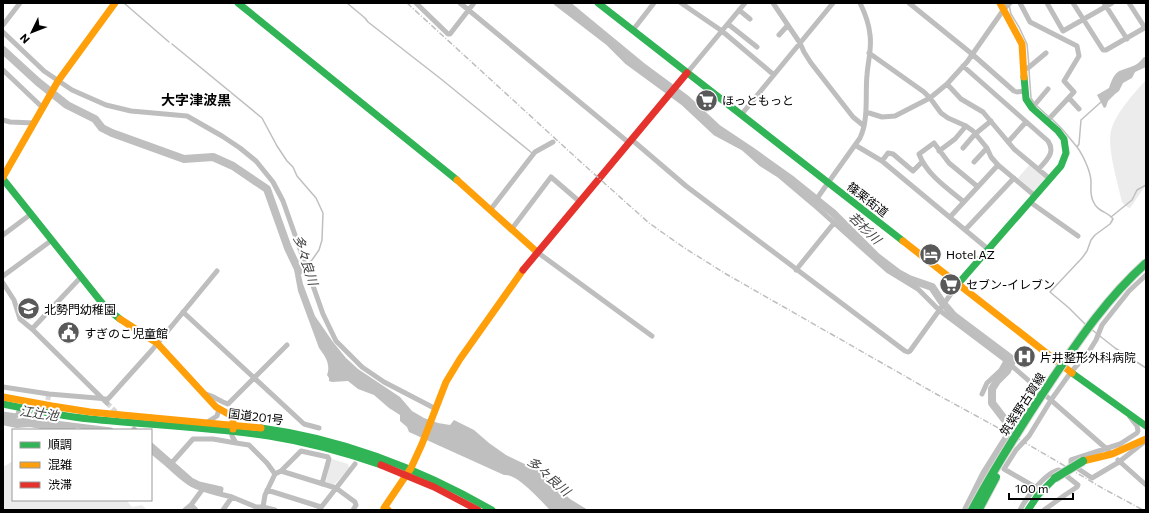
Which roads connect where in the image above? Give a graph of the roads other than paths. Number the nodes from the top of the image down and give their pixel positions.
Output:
1 (20, 3) edge
2 (115, 3) edge
3 (238, 3) edge
4 (416, 3) edge
5 (460, 3) edge
6 (474, 3) edge
7 (556, 3) edge
8 (598, 3) edge
9 (654, 3) edge
10 (680, 3) edge
11 (744, 3) edge
12 (773, 3) edge
13 (833, 3) edge
14 (860, 3) edge
15 (909, 3) edge
16 (1020, 3) edge
17 (1047, 3) edge
18 (1073, 3) edge
19 (1112, 3) edge
20 (1129, 3) edge
21 (1005, 5) edge
22 (1105, 5) edge
23 (739, 10) junction
24 (468, 11) junction
25 (750, 19) dead end
26 (1083, 20) junction
27 (728, 24) junction
28 (3, 25) edge
29 (788, 25) junction
30 (1146, 28) edge
31 (632, 30) junction
32 (722, 31) junction
33 (1063, 31) junction
34 (3, 32) edge
35 (779, 35) dead end
36 (1057, 36) junction
37 (1127, 39) junction
38 (800, 43) junction
39 (757, 47) dead end
40 (1046, 52) dead end
41 (869, 53) junction
42 (972, 54) junction
43 (963, 66) junction
44 (1024, 69) junction
45 (3, 70) edge
46 (687, 73) junction
47 (774, 75) junction
48 (58, 82) junction
49 (947, 84) junction
50 (1048, 90) dead end
51 (1025, 91) junction
52 (669, 93) junction
53 (930, 98) junction
54 (1069, 98) junction
55 (44, 107) junction
56 (1032, 108) junction
57 (1079, 109) dead end
58 (866, 112) junction
59 (741, 115) junction
60 (3, 120) edge
61 (991, 121) junction
62 (1047, 121) junction
63 (1026, 122) junction
64 (34, 123) junction
65 (864, 126) junction
66 (966, 126) junction
67 (975, 134) junction
68 (629, 140) junction
69 (553, 142) dead end
70 (1008, 142) junction
71 (855, 145) junction
72 (964, 148) dead end
73 (987, 148) junction
74 (939, 151) junction
75 (882, 161) junction
76 (922, 162) junction
77 (974, 162) dead end
78 (998, 165) junction
79 (1039, 169) junction
80 (3, 178) edge
81 (1014, 178) junction
82 (1050, 179) junction
83 (828, 183) junction
84 (978, 187) junction
85 (1032, 199) junction
86 (580, 202) junction
87 (964, 202) junction
88 (814, 204) junction
89 (491, 209) junction
90 (31, 214) junction
91 (950, 217) junction
92 (834, 223) junction
93 (511, 230) junction
94 (965, 230) junction
95 (3, 235) edge
96 (1078, 236) dead end
97 (52, 240) junction
98 (988, 249) junction
99 (537, 252) junction
100 (1146, 262) edge
101 (796, 270) junction
102 (1146, 270) edge
103 (217, 271) dead end
104 (1146, 275) edge
105 (3, 276) edge
106 (81, 276) junction
107 (4, 284) edge
108 (958, 284) junction
109 (939, 310) junction
110 (183, 312) junction
111 (32, 329) junction
112 (652, 336) dead end
113 (157, 343) junction
114 (288, 345) dead end
115 (1006, 361) junction
116 (1071, 372) junction
117 (254, 378) junction
118 (3, 387) edge
119 (204, 394) junction
120 (982, 394) dead end
121 (3, 398) edge
122 (102, 399) junction
123 (1051, 400) junction
124 (107, 403) tunnel mouth
125 (3, 404) edge
126 (20, 408) junction
127 (219, 409) junction
128 (435, 410) junction
129 (1125, 411) junction
130 (3, 414) edge
131 (3, 417) edge
132 (206, 422) junction
133 (1146, 426) edge
134 (233, 428) junction
135 (319, 428) dead end
136 (102, 429) edge
137 (1137, 434) junction
138 (261, 435) junction
139 (1146, 439) edge
140 (236, 443) junction
141 (152, 446) edge
142 (249, 446) junction
143 (1123, 449) junction
144 (1108, 450) junction
145 (1118, 461) junction
146 (171, 464) junction
147 (355, 464) dead end
148 (281, 471) junction
149 (409, 471) junction
150 (275, 474) junction
151 (322, 484) junction
152 (1146, 485) edge
153 (336, 488) junction
154 (1035, 488) junction
155 (202, 490) junction
156 (267, 490) junction
157 (220, 494) junction
158 (232, 497) junction
159 (192, 505) junction
160 (264, 507) junction
161 (320, 508) edge
162 (255, 509) edge
163 (385, 509) edge
164 (185, 510) edge
165 (196, 510) edge
166 (223, 510) edge
167 (275, 510) edge
168 (353, 510) edge
169 (478, 510) edge
170 (492, 510) edge
171 (972, 510) edge
172 (978, 510) edge
173 (1020, 510) edge
174 (1028, 510) edge
175 (1044, 510) edge

1 - 28 street
2 - 48 main road
3 - 89 main road
4 - 24 street
5 - 24 street
6 - 24 street
7 - 52 street
8 - 31 main road, 篠栗街道
9 - 31 street
10 - 32 street
11 - 23 street
12 - 29 street
13 - 38 street
14 - 41 street
15 - 42 street
16 - 36 street
17 - 33 street
18 - 26 street
19 - 22 street
20 - 30 street
21 - 42 street
21 - 44 main road
22 - 26 street
22 - 37 street
23 - 25 street
23 - 27 street
24 - 68 street
26 - 33 street
26 - 37 street
27 - 32 street
27 - 39 street
29 - 35 street
29 - 38 street
30 - 37 street
31 - 46 main road, 篠栗街道
32 - 46 street
32 - 47 street
33 - 36 street
34 - 48 street
36 - 54 street
38 - 47 street
38 - 65 street
40 - 44 street
41 - 53 street
41 - 58 street
42 - 43 street
42 - 51 street
43 - 49 street
43 - 63 street
44 - 51 main road
45 - 55 street
46 - 52 main road
46 - 59 main road, 篠栗街道
47 - 59 street
48 - 55 main road
48 - 128 street
49 - 53 street
49 - 61 street
50 - 56 street
51 - 56 main road
52 - 68 main road
52 - 88 street
53 - 58 street
53 - 66 street
54 - 57 street
54 - 62 street
55 - 64 main road
56 - 62 main road
58 - 65 street
59 - 83 main road, 篠栗街道
60 - 64 street
61 - 67 street
61 - 70 street
62 - 82 main road
63 - 70 street
63 - 79 street
64 - 80 main road
65 - 71 street
66 - 67 street
66 - 74 street
67 - 72 street
67 - 73 street
68 - 86 main road
68 - 101 street
69 - 89 street
70 - 79 street
71 - 75 street
71 - 83 street
73 - 77 street
73 - 78 street
74 - 76 street
74 - 84 street
75 - 76 street
75 - 91 street
76 - 87 street
78 - 81 street
78 - 84 street
79 - 82 street
80 - 90 main road
81 - 85 street
81 - 94 street
82 - 85 main road
83 - 88 street
83 - 108 main road, 篠栗街道
84 - 87 street
85 - 96 street
85 - 98 main road
86 - 93 street
86 - 99 main road
87 - 91 street
88 - 92 street
89 - 93 main road
90 - 95 street
90 - 97 main road
91 - 94 street
92 - 101 street
92 - 109 street
93 - 99 main road
94 - 98 street
97 - 105 street
97 - 106 main road
98 - 108 main road
99 - 112 street
99 - 128 main road
100 - 171 main road, 筑紫野古賀線, bridge
101 - 109 street
102 - 172 main road, 筑紫野古賀線, bridge
103 - 110 street
104 - 116 street
106 - 111 street
106 - 113 main road
107 - 111 street
108 - 109 street
108 - 116 main road, 篠栗街道
109 - 115 street
110 - 113 street
110 - 117 street
111 - 122 street
113 - 119 main road
113 - 122 street
114 - 117 street
115 - 120 street
115 - 123 street
116 - 123 street
116 - 129 main road, 篠栗街道
117 - 119 street
117 - 135 street
118 - 122 street
119 - 127 main road
121 - 132 main road, 国道201号
122 - 124 street
123 - 144 street
123 - 154 street
125 - 126 main road, 国道201号
126 - 130 street
126 - 134 main road, 国道201号
127 - 132 street
127 - 134 main road
128 - 149 main road
129 - 133 main road, 篠栗街道
129 - 137 street
131 - 136 street
132 - 134 main road, 国道201号
134 - 138 main road, 国道201号
134 - 140 street
134 - 149 main road, 国道201号
137 - 143 street
137 - 144 street
138 - 142 street
138 - 149 main road, 国道201号
139 - 143 main road
139 - 145 street
140 - 142 street
140 - 146 street
141 - 146 street
142 - 150 street
143 - 174 main road, bridge
144 - 145 street
145 - 152 street
146 - 155 street
146 - 157 street
147 - 153 street
148 - 150 street
148 - 151 street
148 - 151 street
149 - 163 main road
149 - 169 main road, 国道201号
149 - 170 main road, 国道201号
150 - 156 street
151 - 153 street
153 - 161 street
153 - 168 street
154 - 173 street
154 - 175 street
155 - 157 street
155 - 159 street
156 - 160 street
156 - 161 street
157 - 158 street
158 - 162 street
158 - 166 street
159 - 164 street
159 - 165 street
160 - 162 street
160 - 167 street

